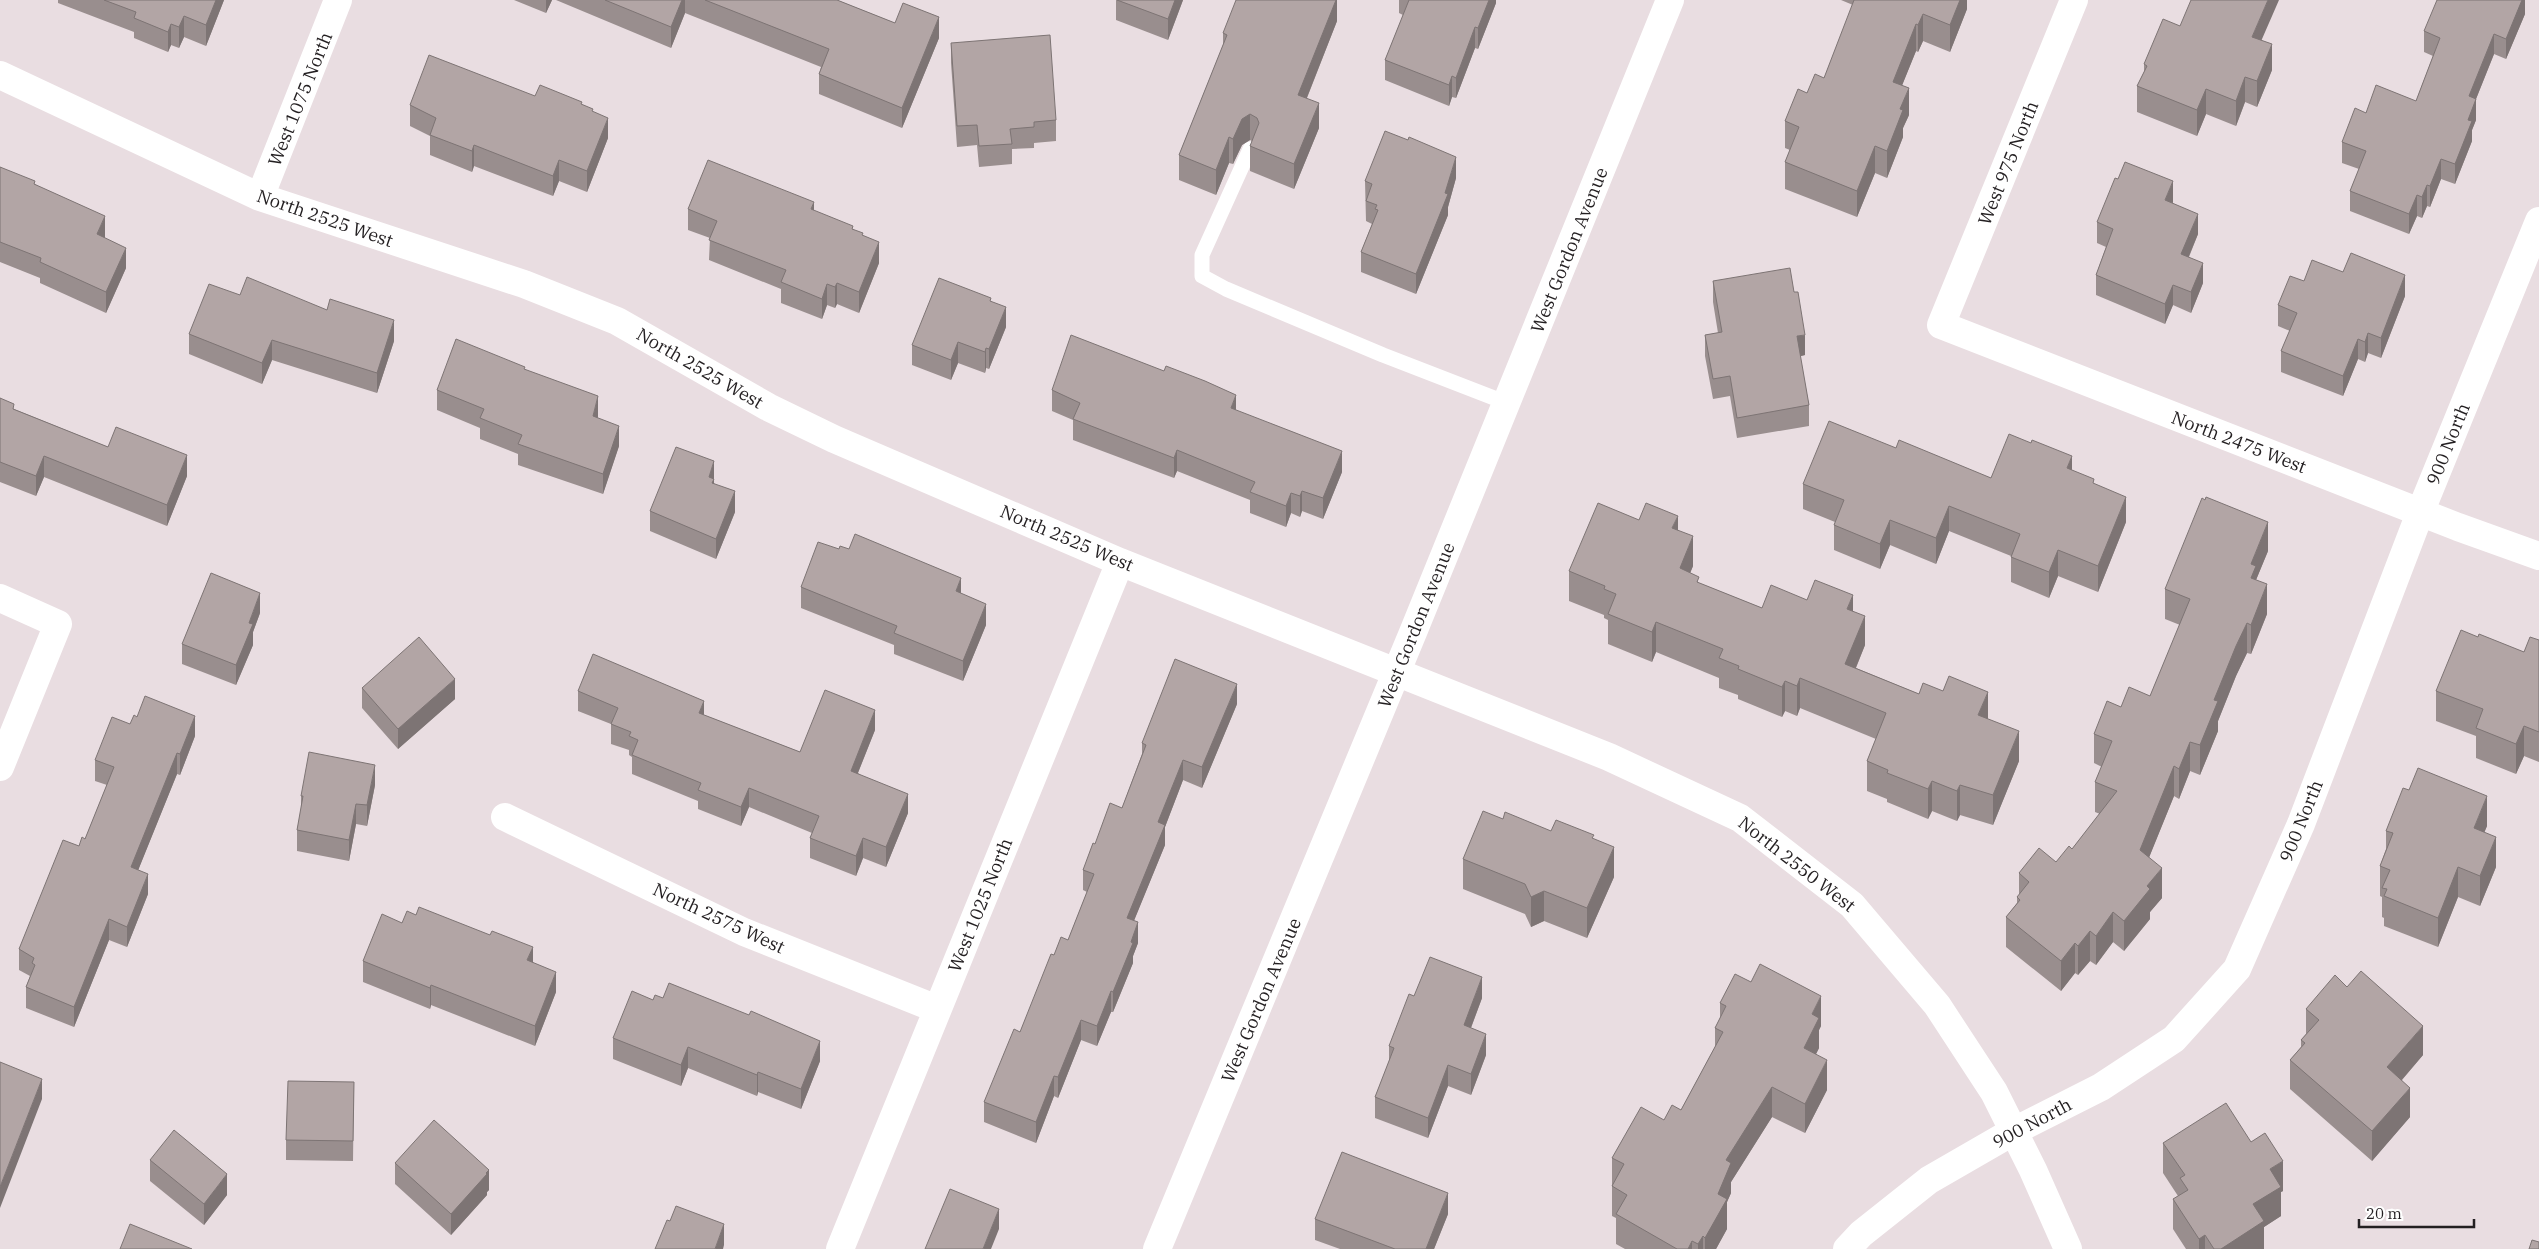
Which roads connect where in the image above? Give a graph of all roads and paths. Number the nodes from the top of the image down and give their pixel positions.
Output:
1 (338, 0) edge
2 (1670, 0) edge
3 (2074, 0) edge
4 (0, 74) edge
5 (1250, 149) dead end
6 (260, 197) junction
7 (2539, 221) edge
8 (1941, 325) joint
9 (1507, 403) junction
10 (2420, 513) junction
11 (2539, 556) edge
12 (1120, 562) junction
13 (0, 598) edge
14 (1396, 672) junction
15 (0, 767) edge
16 (505, 817) dead end
17 (937, 1009) junction
18 (2014, 1131) junction
19 (840, 1249) edge
20 (1157, 1249) edge
21 (1848, 1249) edge
22 (2068, 1249) edge

1 - 6 street, West 1075 North
2 - 9 street, West Gordon Avenue
3 - 8 street, West 975 North
4 - 6 street, North 2525 West
5 - 9 lane
6 - 12 street, North 2525 West
7 - 10 street, 900 North
8 - 10 street, North 2475 West
9 - 14 street, West Gordon Avenue
10 - 11 street, North 2475 West
10 - 18 street, 900 North
12 - 14 street, North 2525 West
12 - 17 street, West 1025 North
13 - 15 street
14 - 18 street, North 2550 West
14 - 20 street, West Gordon Avenue
16 - 17 street, North 2575 West
17 - 19 street, West 1025 North
18 - 21 street, 900 North
18 - 22 street, North 2550 West

